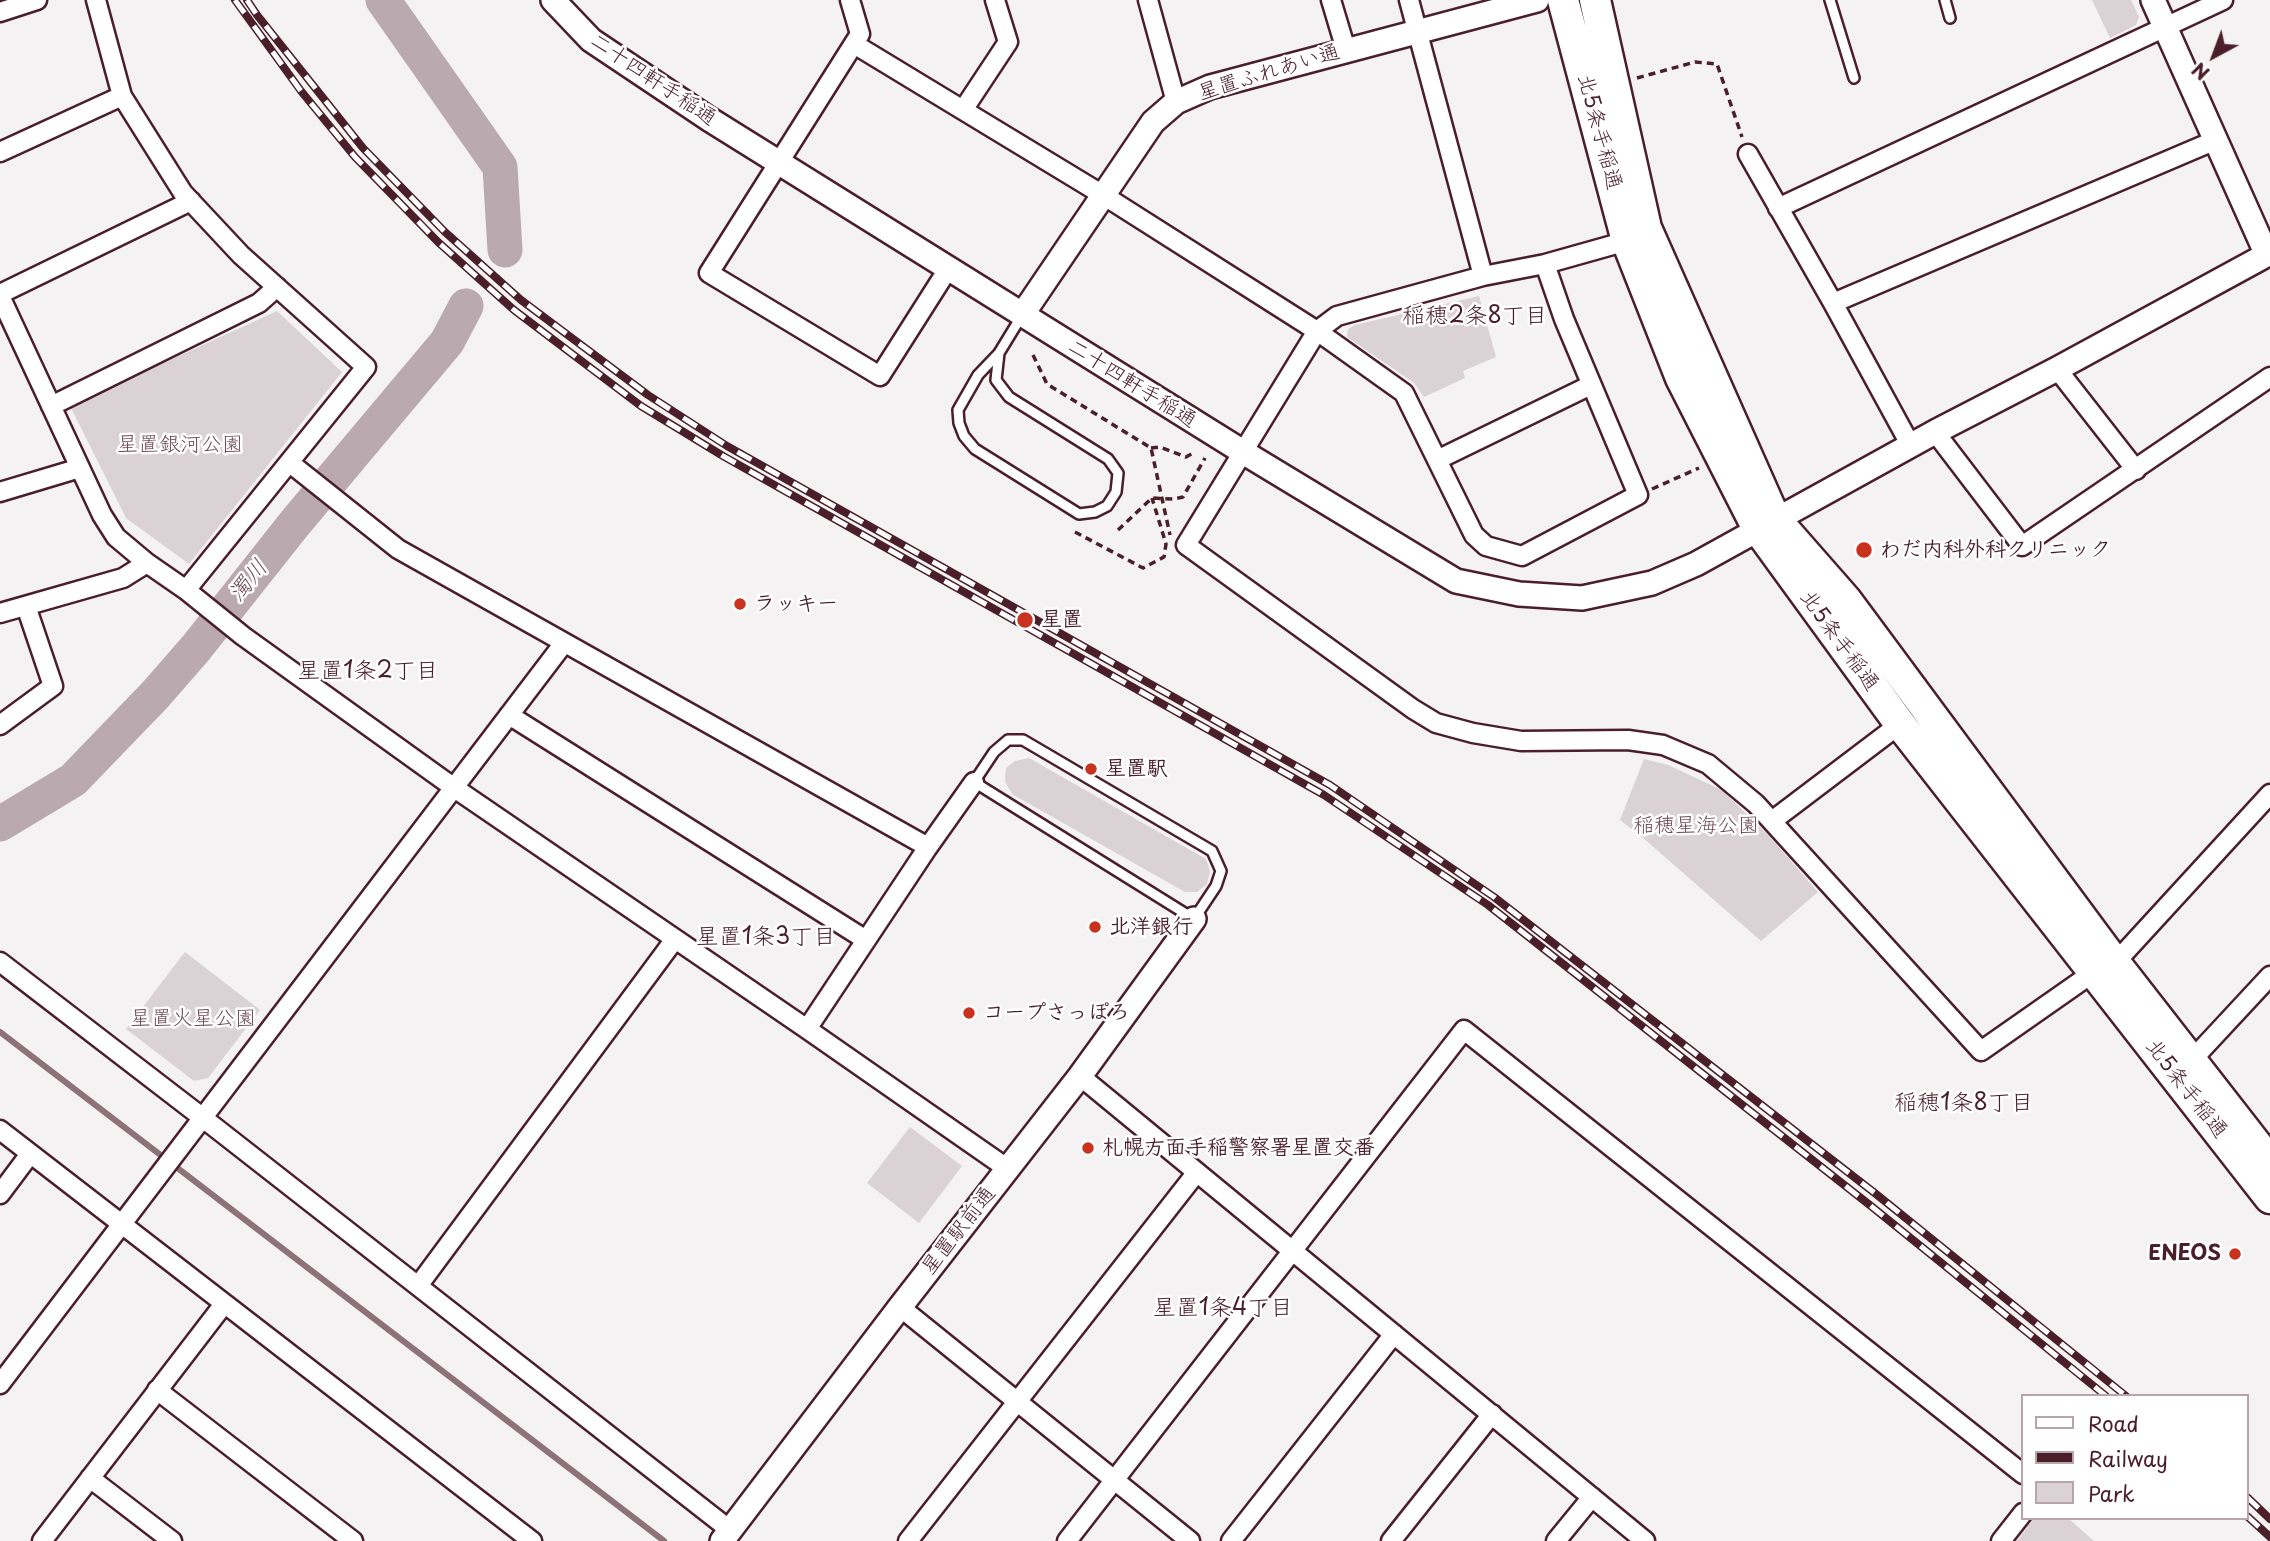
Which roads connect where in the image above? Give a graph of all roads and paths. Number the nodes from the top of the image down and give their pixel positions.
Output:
1 (37, 0) edge
2 (96, 0) edge
3 (553, 0) edge
4 (850, 0) edge
5 (995, 0) edge
6 (1148, 0) edge
7 (1331, 0) edge
8 (1409, 0) edge
9 (1537, 0) edge
10 (1563, 0) edge
11 (1595, 0) edge
12 (1830, 0) edge
13 (1945, 0) edge
14 (2153, 0) edge
15 (2223, 0) edge
16 (0, 12) edge
17 (1950, 18) dead end
18 (2165, 27) junction
19 (1417, 30) junction
20 (853, 44) junction
21 (1346, 50) junction
22 (1854, 78) dead end
23 (1614, 84) junction
24 (122, 96) junction
25 (1176, 102) junction
26 (962, 110) junction
27 (2216, 141) junction
28 (0, 152) edge
29 (1748, 154) joint
30 (778, 163) junction
31 (1103, 195) junction
32 (191, 201) junction
33 (1778, 208) junction
34 (1627, 241) junction
35 (2268, 254) edge
36 (1545, 264) junction
37 (948, 269) junction
38 (1483, 276) junction
39 (277, 287) junction
40 (0, 295) edge
41 (1833, 303) junction
42 (1022, 315) junction
43 (1317, 331) junction
44 (999, 353) junction
45 (1033, 355) dead end
46 (2057, 369) junction
47 (2270, 377) edge
48 (1591, 385) junction
49 (51, 406) junction
50 (1935, 432) junction
51 (1911, 446) junction
52 (1151, 448) junction
53 (1195, 452) dead end
54 (1243, 452) junction
55 (1205, 458) dead end
56 (1437, 460) junction
57 (80, 468) junction
58 (297, 468) junction
59 (1699, 468) dead end
60 (2136, 470) junction
61 (1650, 490) dead end
62 (0, 492) edge
63 (1152, 498) junction
64 (1161, 498) junction
65 (1766, 524) junction
66 (1118, 530) dead end
67 (1075, 532) dead end
68 (1171, 541) dead end
69 (147, 564) junction
70 (186, 590) junction
71 (26, 606) junction
72 (0, 613) edge
73 (564, 643) junction
74 (509, 715) junction
75 (1900, 724) junction
76 (0, 725) edge
77 (974, 782) junction
78 (453, 787) junction
79 (2270, 794) edge
80 (1772, 821) junction
81 (928, 847) junction
82 (1194, 919) junction
83 (675, 939) junction
84 (866, 940) junction
85 (0, 962) edge
86 (2104, 967) junction
87 (2270, 975) edge
88 (807, 1029) junction
89 (2191, 1061) junction
90 (1080, 1076) junction
91 (203, 1118) junction
92 (0, 1130) edge
93 (30, 1154) junction
94 (2270, 1162) edge
95 (1008, 1169) junction
96 (1197, 1172) junction
97 (0, 1194) edge
98 (2270, 1198) edge
99 (121, 1226) junction
100 (1292, 1250) junction
101 (418, 1286) junction
102 (224, 1304) junction
103 (900, 1307) junction
104 (1394, 1334) junction
105 (0, 1384) edge
106 (157, 1390) junction
107 (1017, 1401) junction
108 (1492, 1414) junction
109 (2022, 1473) edge
110 (90, 1478) junction
111 (1115, 1480) junction
112 (1592, 1497) junction
113 (2022, 1514) edge
114 (726, 1536) edge
115 (42, 1541) edge
116 (172, 1541) edge
117 (353, 1541) edge
118 (533, 1541) edge
119 (908, 1541) edge
120 (1067, 1541) edge
121 (1190, 1541) edge
122 (1231, 1541) edge
123 (1391, 1541) edge
124 (1556, 1541) edge
125 (1645, 1541) edge
126 (2001, 1541) edge

1 - 16 street
2 - 24 street
3 - 30 street, 二十四軒手稲通
4 - 20 street
5 - 26 street
6 - 25 street
7 - 21 street
8 - 19 street
9 - 19 street, 星置ふれあい通
10 - 34 highway, 北5条手稲通
11 - 23 highway, 北5条手稲通
12 - 22 lane
13 - 17 lane
14 - 18 street
15 - 18 street
18 - 27 street
18 - 33 street
19 - 21 street, 星置ふれあい通
19 - 38 street
20 - 26 street
20 - 30 street
21 - 25 street, 星置ふれあい通
23 - 29 path
23 - 65 highway, 北5条手稲通
24 - 28 street
24 - 32 street
25 - 31 street, 星置ふれあい通
26 - 31 street
27 - 35 street
27 - 41 street
29 - 33 street
30 - 37 street, 二十四軒手稲通
30 - 37 street
31 - 42 street, 星置ふれあい通
31 - 43 street
32 - 39 street
32 - 40 street
33 - 41 street
34 - 36 street
34 - 65 highway, 北5条手稲通
35 - 46 street, 二十四軒手稲通
36 - 38 street
36 - 48 street
37 - 42 street, 二十四軒手稲通
38 - 43 street
39 - 49 street
39 - 58 street
40 - 49 street
41 - 51 street
42 - 44 lane
42 - 54 street, 二十四軒手稲通
43 - 54 street
43 - 56 street
44 - 44 lane
45 - 52 path
46 - 50 street, 二十四軒手稲通
46 - 60 street
47 - 60 street
48 - 56 street
48 - 56 street
49 - 57 street
50 - 51 street, 二十四軒手稲通
50 - 60 street
51 - 65 street, 二十四軒手稲通
52 - 53 path
52 - 64 path
54 - 65 street, 二十四軒手稲通
54 - 80 street
55 - 64 path
57 - 62 street
57 - 69 street
58 - 70 street
58 - 73 street
59 - 61 path
63 - 64 path
63 - 66 path
63 - 67 path
64 - 68 path
65 - 75 highway, 北5条手稲通
65 - 86 highway, 北5条手稲通
69 - 70 street
69 - 71 street
70 - 78 street
71 - 72 street
71 - 76 street
73 - 74 street
73 - 81 street
74 - 78 street
74 - 84 street
75 - 80 street
75 - 86 highway, 北5条手稲通
77 - 81 street
77 - 82 lane
77 - 82 lane
78 - 83 street
78 - 91 street
79 - 86 street
80 - 86 street
81 - 84 street
82 - 90 street, 星置駅前通
83 - 88 street
83 - 101 street
84 - 88 street
85 - 91 street
86 - 89 highway, 北5条手稲通
86 - 98 highway, 北5条手稲通
87 - 89 street
88 - 95 street
89 - 94 highway, 北5条手稲通
90 - 95 street, 星置駅前通
90 - 96 street
91 - 99 street
91 - 101 street
92 - 93 street
93 - 97 street
93 - 99 street
95 - 103 street, 星置駅前通
96 - 100 street
96 - 107 street
99 - 102 street
99 - 105 street
100 - 104 street
100 - 109 street
100 - 111 street
101 - 114 street
102 - 106 street
102 - 118 street
103 - 107 street
103 - 114 street, 星置駅前通
104 - 108 street
104 - 122 street
106 - 110 street
106 - 117 street
107 - 111 street
107 - 119 street
108 - 112 street
108 - 123 street
110 - 115 street
110 - 116 street
111 - 120 street
111 - 121 street
112 - 124 street
112 - 125 street
113 - 126 street

